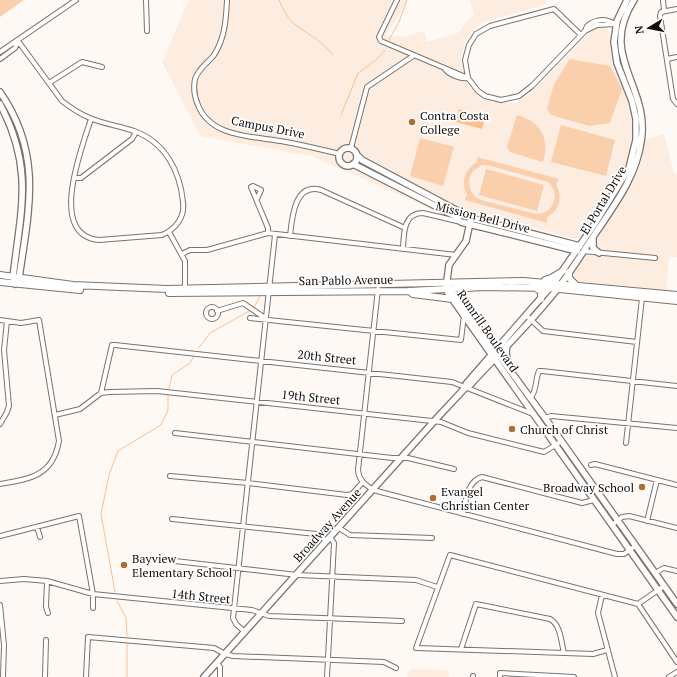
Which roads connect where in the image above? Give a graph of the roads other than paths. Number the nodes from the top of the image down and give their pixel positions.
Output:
1 (146, 0) edge
2 (227, 0) edge
3 (397, 0) edge
4 (627, 0) edge
5 (634, 0) edge
6 (663, 0) edge
7 (72, 1) edge
8 (677, 9) edge
9 (664, 10) junction
10 (618, 25) junction
11 (147, 31) dead end
12 (581, 35) junction
13 (18, 41) junction
14 (0, 52) edge
15 (413, 56) junction
16 (677, 57) edge
17 (0, 59) edge
18 (667, 59) junction
19 (102, 67) dead end
20 (468, 78) junction
21 (49, 83) junction
22 (0, 92) edge
23 (0, 104) edge
24 (677, 104) edge
25 (91, 119) junction
26 (136, 132) junction
27 (351, 148) junction
28 (340, 154) junction
29 (358, 156) junction
30 (354, 164) junction
31 (74, 178) junction
32 (258, 199) dead end
33 (471, 218) junction
34 (461, 222) junction
35 (469, 224) junction
36 (405, 228) junction
37 (169, 232) junction
38 (268, 233) junction
39 (275, 235) junction
40 (290, 236) junction
41 (593, 237) junction
42 (579, 244) junction
43 (403, 248) junction
44 (574, 251) junction
45 (583, 251) junction
46 (599, 253) junction
47 (182, 254) junction
48 (456, 255) junction
49 (655, 258) dead end
50 (566, 271) junction
51 (0, 275) edge
52 (16, 277) junction
53 (0, 282) edge
54 (15, 284) junction
55 (378, 284) junction
56 (575, 284) junction
57 (270, 285) junction
58 (537, 285) junction
59 (447, 286) junction
60 (556, 286) junction
61 (465, 288) junction
62 (185, 289) junction
63 (409, 290) junction
64 (378, 291) junction
65 (636, 291) junction
66 (269, 293) junction
67 (659, 293) junction
68 (615, 295) junction
69 (677, 295) edge
70 (541, 298) junction
71 (642, 298) junction
72 (452, 300) junction
73 (677, 301) edge
74 (462, 303) junction
75 (217, 311) dead end
76 (464, 315) junction
77 (529, 317) junction
78 (250, 318) dead end
79 (266, 319) junction
80 (0, 320) edge
81 (7, 321) junction
82 (374, 331) junction
83 (508, 342) junction
84 (638, 342) junction
85 (483, 343) junction
86 (495, 354) junction
87 (262, 361) junction
88 (486, 361) junction
89 (509, 368) junction
90 (369, 372) junction
91 (632, 381) junction
92 (677, 386) edge
93 (466, 387) junction
94 (101, 393) junction
95 (531, 397) junction
96 (257, 402) junction
97 (529, 408) junction
98 (365, 414) junction
99 (533, 414) junction
100 (56, 415) junction
101 (545, 418) junction
102 (434, 421) junction
103 (628, 423) junction
104 (0, 424) edge
105 (677, 428) edge
106 (175, 433) dead end
107 (562, 441) junction
108 (253, 442) junction
109 (626, 443) dead end
110 (556, 445) junction
111 (360, 455) junction
112 (401, 459) junction
113 (591, 465) dead end
114 (454, 469) dead end
115 (170, 476) dead end
116 (657, 480) junction
117 (362, 482) junction
118 (248, 483) junction
119 (0, 484) edge
120 (677, 485) edge
121 (373, 490) junction
122 (594, 500) junction
123 (463, 514) junction
124 (172, 518) dead end
125 (618, 521) junction
126 (647, 521) junction
127 (243, 525) junction
128 (612, 525) junction
129 (37, 527) junction
130 (339, 528) junction
131 (677, 528) edge
132 (0, 536) edge
133 (40, 537) dead end
134 (432, 538) dead end
135 (329, 539) junction
136 (635, 546) junction
137 (630, 550) junction
138 (175, 561) dead end
139 (239, 567) junction
140 (677, 571) edge
141 (655, 573) junction
142 (297, 575) junction
143 (331, 577) junction
144 (0, 581) edge
145 (47, 581) junction
146 (664, 586) junction
147 (437, 587) junction
148 (658, 590) junction
149 (93, 594) junction
150 (602, 595) junction
151 (638, 604) junction
152 (677, 604) edge
153 (0, 605) edge
154 (93, 608) dead end
155 (234, 609) junction
156 (48, 613) dead end
157 (262, 613) junction
158 (677, 617) edge
159 (329, 618) junction
160 (402, 621) dead end
161 (245, 632) junction
162 (46, 640) dead end
163 (461, 649) junction
164 (607, 650) junction
165 (564, 653) junction
166 (225, 654) junction
167 (328, 660) junction
168 (677, 662) edge
169 (217, 663) junction
170 (396, 668) dead end
171 (677, 672) edge
172 (220, 675) edge
173 (3, 677) edge
174 (45, 677) edge
175 (86, 677) edge
176 (204, 677) edge
177 (327, 677) edge
178 (500, 677) edge
179 (574, 677) edge
180 (615, 677) edge
181 (669, 677) edge

1 - 11 street
2 - 28 street, Campus Drive
3 - 15 street
4 - 10 main road, El Portal Drive
5 - 10 main road, El Portal Drive
6 - 9 street
7 - 13 street
8 - 9 street
9 - 18 street
10 - 12 street
10 - 41 main road, El Portal Drive
10 - 42 main road, El Portal Drive
12 - 20 street
12 - 20 street
13 - 14 street
13 - 17 street
13 - 21 street
15 - 20 street
15 - 27 street
16 - 18 street
18 - 24 street
19 - 21 street
21 - 25 street
22 - 52 main road
23 - 52 main road
25 - 26 street
25 - 31 street
26 - 31 street
26 - 37 street
27 - 28 main road
27 - 29 main road
28 - 30 main road
29 - 30 main road
29 - 33 main road
30 - 34 main road
31 - 37 street
32 - 38 street
33 - 35 main road
33 - 42 main road, Mission Bell Drive
34 - 35 main road, Mission Bell Drive
34 - 36 street, Mission Bell Drive
35 - 44 main road, Mission Bell Drive
35 - 48 main road
36 - 40 street
36 - 43 street
37 - 47 street
38 - 39 street
38 - 47 street
39 - 40 street
39 - 57 street
40 - 43 street
41 - 45 main road, El Portal Drive
41 - 46 main road
42 - 44 main road, El Portal Drive
42 - 45 main road
43 - 48 street
44 - 45 main road, Mission Bell Drive
44 - 50 main road, El Portal Drive
45 - 46 street, Mission Bell Drive
45 - 50 main road, El Portal Drive
46 - 49 street, Mission Bell Drive
47 - 62 street
48 - 59 main road
50 - 56 main road
50 - 58 main road
50 - 60 main road, El Portal Drive
51 - 52 main road, San Pablo Avenue
52 - 54 main road
52 - 62 main road, San Pablo Avenue
53 - 54 main road, San Pablo Avenue
54 - 66 main road, San Pablo Avenue
55 - 57 main road, San Pablo Avenue
55 - 59 main road, San Pablo Avenue
55 - 64 street
56 - 60 main road, San Pablo Avenue
56 - 65 main road, San Pablo Avenue
57 - 62 main road, San Pablo Avenue
57 - 66 street
58 - 59 main road, San Pablo Avenue
58 - 60 main road, San Pablo Avenue
58 - 61 main road, San Pablo Avenue
58 - 70 main road
59 - 61 main road, San Pablo Avenue
59 - 63 main road, San Pablo Avenue
59 - 72 main road, Rumrill Boulevard
59 - 74 main road, Rumrill Boulevard
60 - 68 main road, San Pablo Avenue
60 - 70 main road, Broadway Avenue
60 - 77 main road, Broadway Avenue
61 - 74 main road
63 - 64 main road, San Pablo Avenue
63 - 72 main road
64 - 66 main road, San Pablo Avenue
64 - 82 street
65 - 67 main road, San Pablo Avenue
65 - 68 main road
66 - 79 street
67 - 69 main road, San Pablo Avenue
67 - 71 main road
68 - 71 main road, San Pablo Avenue
70 - 77 main road, Broadway Avenue
71 - 73 main road, San Pablo Avenue
71 - 84 street
72 - 76 main road, Rumrill Boulevard
74 - 86 main road, Rumrill Boulevard
75 - 79 street
76 - 82 street
76 - 85 main road, Rumrill Boulevard
77 - 83 main road, Broadway Avenue
77 - 84 street
77 - 86 main road, Broadway Avenue
78 - 79 street
79 - 82 street
79 - 87 street
80 - 81 street
81 - 100 street
81 - 104 street
82 - 90 street
83 - 86 main road, Broadway Avenue
83 - 89 main road
84 - 91 street
85 - 86 main road, Rumrill Boulevard
85 - 88 main road
86 - 88 main road, Broadway Avenue
86 - 89 main road, Rumrill Boulevard
86 - 93 main road, Broadway Avenue
86 - 97 main road, Rumrill Boulevard
87 - 90 street, 20th Street
87 - 94 street, 20th Street
87 - 96 street
88 - 93 main road, Broadway Avenue
89 - 95 main road, Rumrill Boulevard
90 - 93 street, 20th Street
90 - 98 street
91 - 92 street
91 - 95 street
91 - 103 street
93 - 99 street, 20th Street
93 - 102 main road, Broadway Avenue
94 - 96 street, 19th Street
94 - 100 street
95 - 101 main road, Rumrill Boulevard
96 - 98 street, 19th Street
96 - 108 street
97 - 99 main road, Rumrill Boulevard
97 - 101 main road
98 - 102 street, 19th Street
98 - 111 street
99 - 110 main road, Rumrill Boulevard
100 - 119 street
101 - 103 street
101 - 107 main road, Rumrill Boulevard
102 - 110 street, 19th Street
102 - 112 main road, Broadway Avenue
103 - 105 street
103 - 109 street
106 - 108 street
107 - 110 street, 19th Street
107 - 125 main road, Rumrill Boulevard
108 - 111 street
108 - 118 street
110 - 122 main road, Rumrill Boulevard
111 - 112 street
111 - 117 street
112 - 114 street
112 - 121 main road, Broadway Avenue
113 - 116 street
115 - 118 street
116 - 120 street
116 - 126 street
117 - 118 street
117 - 121 street
118 - 127 street
121 - 123 street
121 - 130 main road, Broadway Avenue
122 - 123 street
122 - 128 main road, Rumrill Boulevard
123 - 137 street
124 - 127 street
125 - 126 street
125 - 128 street
125 - 136 main road, Rumrill Boulevard
126 - 131 street
127 - 135 street
127 - 139 street
128 - 137 main road, Rumrill Boulevard
129 - 132 street
129 - 133 street
129 - 149 street
130 - 134 street
130 - 135 main road, Broadway Avenue
135 - 142 main road, Broadway Avenue
135 - 143 street
136 - 137 street
136 - 141 main road, Rumrill Boulevard
137 - 148 main road, Rumrill Boulevard
138 - 139 street
139 - 142 street
139 - 155 street
140 - 141 street
141 - 146 main road, Rumrill Boulevard
142 - 143 street
142 - 157 main road, Broadway Avenue
143 - 147 street
143 - 159 street
144 - 145 street, 14th Street
145 - 149 street, 14th Street
145 - 156 street
146 - 148 street
146 - 152 main road, Rumrill Boulevard
147 - 150 street
147 - 163 street
148 - 151 street
148 - 158 main road, Rumrill Boulevard
149 - 154 street
149 - 155 street, 14th Street
150 - 151 street
150 - 164 street
151 - 168 street
153 - 173 street
155 - 157 street, 14th Street
155 - 161 street
157 - 159 street, 14th Street
157 - 161 main road, Broadway Avenue
159 - 160 street, 14th Street
159 - 167 street
161 - 166 main road, Broadway Avenue
162 - 174 street
163 - 165 street
163 - 165 street
164 - 165 street
164 - 180 street
166 - 167 street
166 - 169 main road, Broadway Avenue
166 - 175 street
167 - 170 street
167 - 177 street
169 - 172 street
169 - 176 main road, Broadway Avenue
171 - 181 street
178 - 179 street

